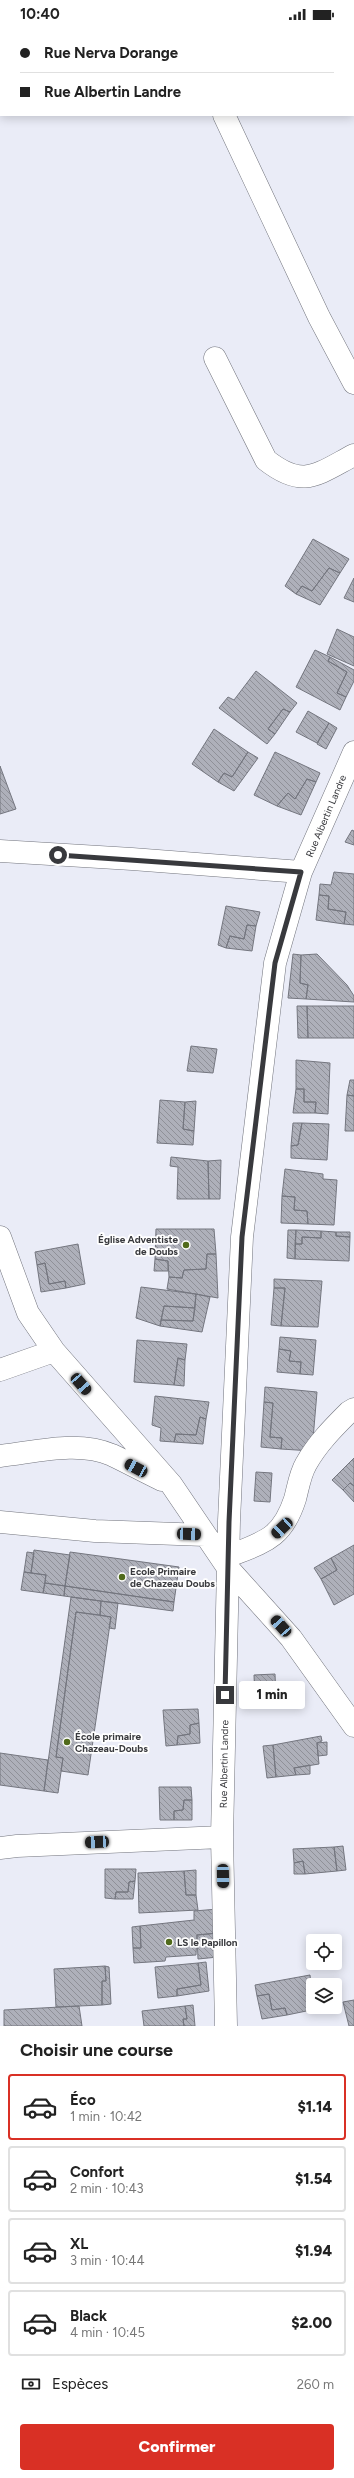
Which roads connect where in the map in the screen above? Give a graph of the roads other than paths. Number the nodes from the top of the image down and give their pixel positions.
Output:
1 (224, 116) edge
2 (215, 358) dead end
3 (354, 383) edge
4 (354, 455) edge
5 (354, 752) edge
6 (0, 852) edge
7 (301, 872) junction
8 (0, 1237) edge
9 (54, 1351) junction
10 (0, 1370) edge
11 (354, 1409) edge
12 (0, 1456) edge
13 (171, 1484) junction
14 (0, 1522) edge
15 (205, 1535) junction
16 (228, 1562) junction
17 (354, 1726) edge
18 (222, 1837) junction
19 (0, 1848) edge
20 (226, 2026) edge

1 - 3 street
2 - 4 street
5 - 7 street, Rue Albertin Landre
6 - 7 street
7 - 16 street, Rue Albertin Landre
8 - 9 street
9 - 10 street
9 - 13 street
11 - 16 street
12 - 13 street
13 - 15 street
14 - 15 street
15 - 16 street
16 - 17 street
16 - 18 street, Rue Albertin Landre
18 - 19 street
18 - 20 street, Rue Albertin Landre

